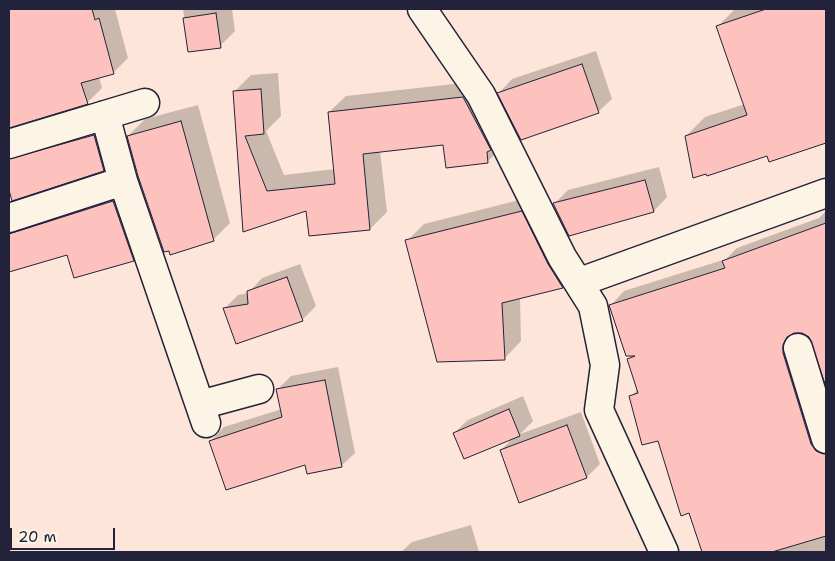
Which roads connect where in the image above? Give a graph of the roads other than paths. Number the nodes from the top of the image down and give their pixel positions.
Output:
1 (422, 9) edge
2 (145, 103) dead end
3 (105, 115) junction
4 (9, 144) edge
5 (123, 181) junction
6 (826, 193) edge
7 (9, 218) edge
8 (580, 282) junction
9 (798, 348) dead end
10 (259, 389) dead end
11 (826, 439) edge
12 (664, 552) edge

1 - 8 street
2 - 3 street
3 - 4 street
3 - 5 street
5 - 7 street
5 - 10 street
6 - 8 street
8 - 12 street
9 - 11 street

